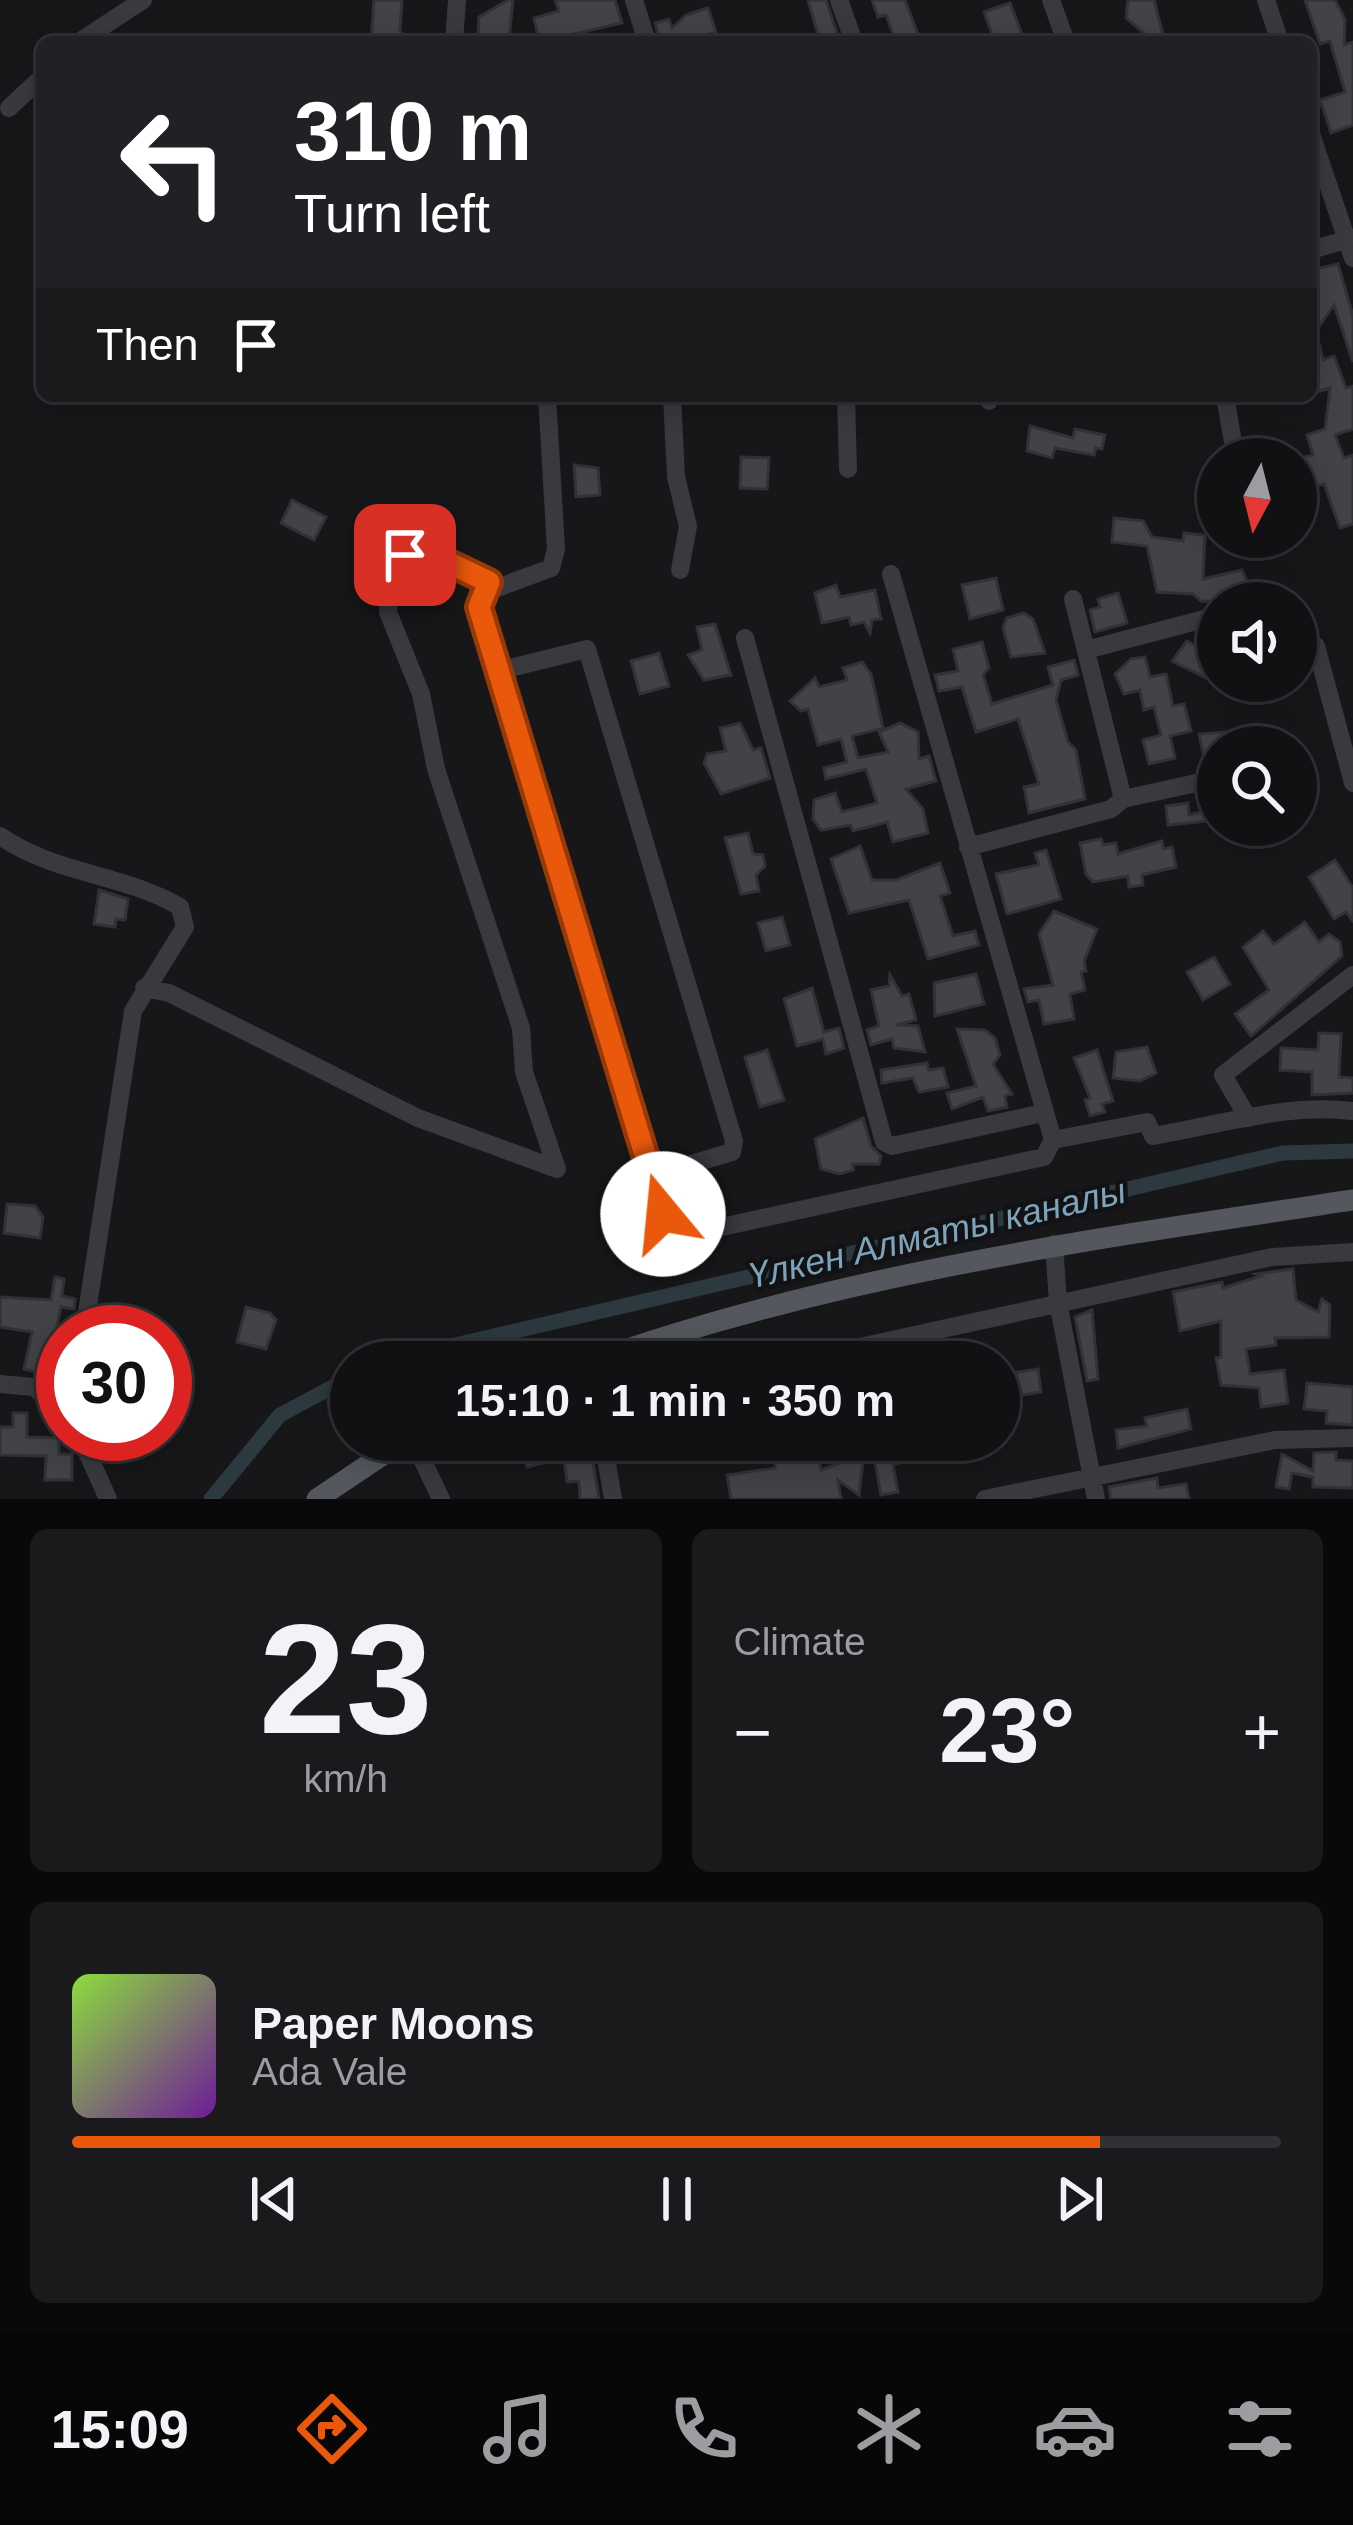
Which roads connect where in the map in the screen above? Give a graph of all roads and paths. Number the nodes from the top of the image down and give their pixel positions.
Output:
1 (143, 0) edge
2 (457, 0) edge
3 (634, 0) edge
4 (839, 0) edge
5 (1051, 0) edge
6 (1266, 0) edge
7 (88, 36) edge
8 (454, 36) edge
9 (645, 36) edge
10 (852, 36) edge
11 (1064, 36) edge
12 (1278, 36) edge
13 (36, 82) edge
14 (9, 108) dead end
15 (1317, 151) edge
16 (1351, 245) edge
17 (1317, 249) edge
18 (547, 402) edge
19 (672, 402) edge
20 (845, 402) edge
21 (1227, 402) edge
22 (1233, 438) edge
23 (848, 469) dead end
24 (680, 570) dead end
25 (891, 574) dead end
26 (489, 592) junction
27 (1073, 599) dead end
28 (1197, 620) edge
29 (746, 638) dead end
30 (1086, 650) junction
31 (1317, 650) edge
32 (498, 671) junction
33 (1197, 783) edge
34 (1353, 783) edge
35 (1123, 799) junction
36 (0, 836) edge
37 (968, 847) junction
38 (1353, 975) edge
39 (144, 988) junction
40 (1353, 1111) edge
41 (1043, 1113) junction
42 (1247, 1118) junction
43 (1053, 1140) junction
44 (651, 1176) junction
45 (1353, 1200) edge
46 (1054, 1244) junction
47 (1353, 1252) edge
48 (1058, 1302) junction
49 (88, 1305) edge
50 (650, 1341) edge
51 (884, 1341) edge
52 (0, 1384) edge
53 (36, 1389) edge
54 (1353, 1438) edge
55 (91, 1461) edge
56 (383, 1461) edge
57 (420, 1461) edge
58 (607, 1461) edge
59 (1092, 1477) junction
60 (347, 1490) edge
61 (108, 1499) edge
62 (316, 1499) edge
63 (441, 1499) edge
64 (613, 1499) edge
65 (985, 1499) edge
66 (1096, 1499) edge

1 - 7 street
2 - 8 street
3 - 9 street
4 - 10 street
5 - 11 street
6 - 12 street
13 - 14 street
15 - 16 street
16 - 17 street
18 - 26 street
19 - 24 street
20 - 23 street
21 - 22 street
25 - 37 street
26 - 32 street
26 - 39 street
27 - 30 street
28 - 30 street
29 - 41 street
30 - 35 street
31 - 34 street
32 - 44 street
32 - 44 street
33 - 35 street
35 - 37 street
36 - 39 street
37 - 41 street
38 - 42 street
39 - 49 street
40 - 42 street
41 - 43 street
42 - 43 street
43 - 44 street
45 - 46 main road
46 - 48 street
46 - 50 main road
47 - 48 street
48 - 51 street
48 - 59 street
52 - 53 street
54 - 59 street
55 - 61 street
56 - 60 main road
57 - 63 street
58 - 64 street
59 - 65 street
59 - 66 street
60 - 62 main road

